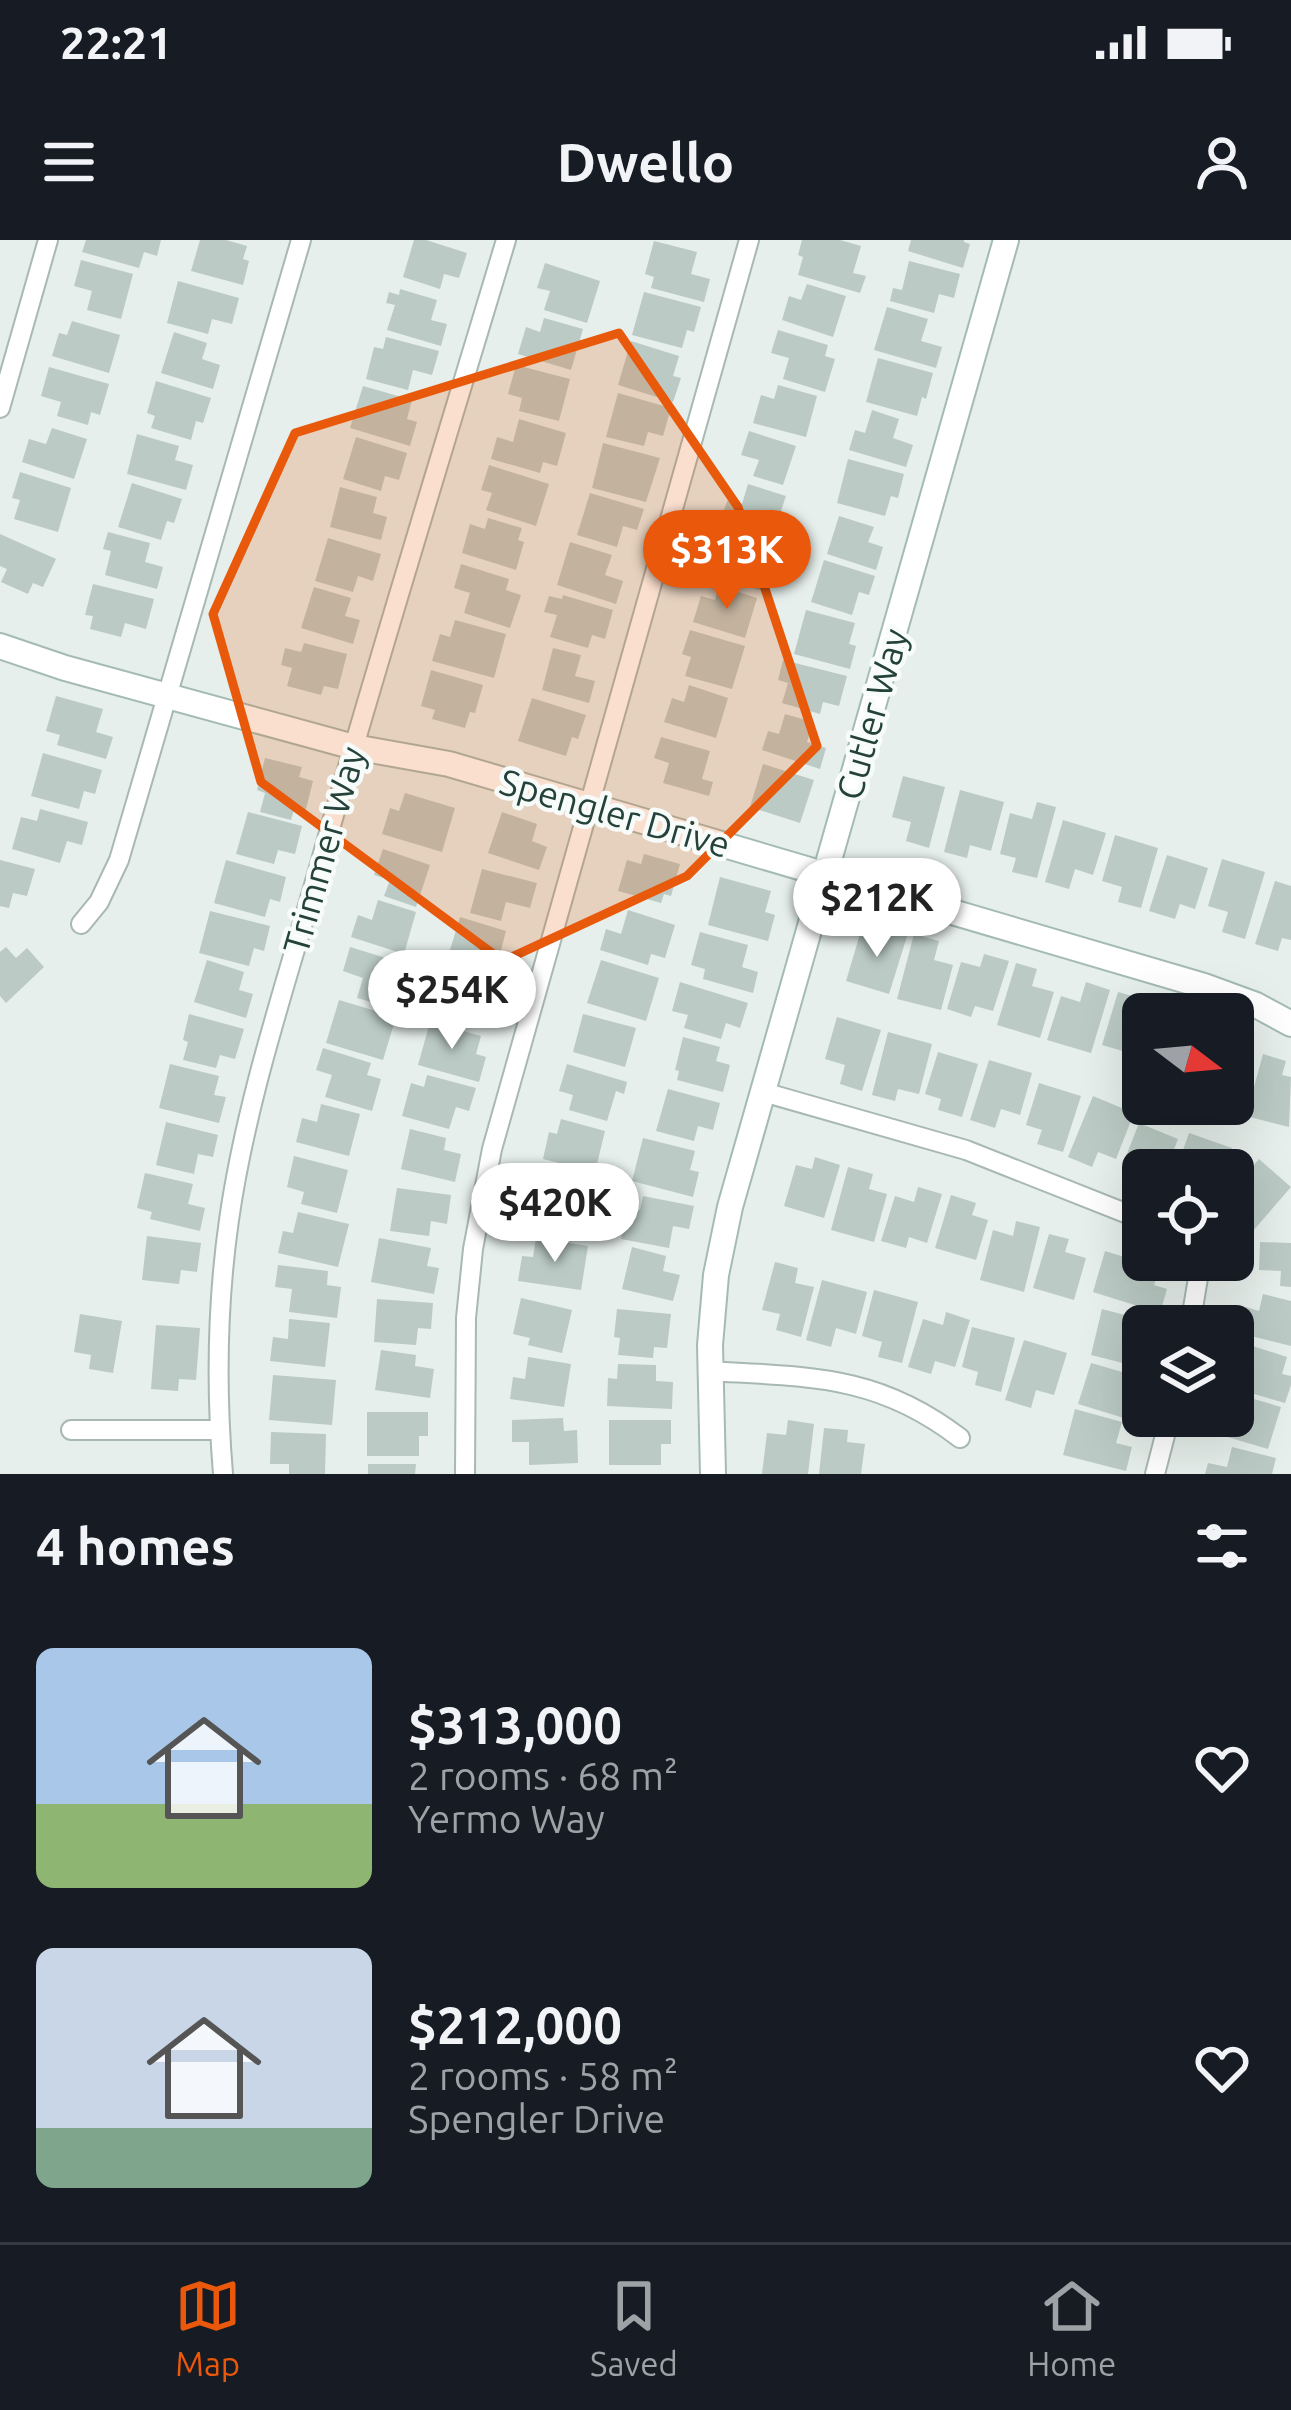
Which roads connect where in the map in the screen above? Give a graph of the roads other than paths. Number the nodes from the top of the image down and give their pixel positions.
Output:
1 (49, 240) edge
2 (301, 240) edge
3 (506, 240) edge
4 (749, 240) edge
5 (1006, 240) edge
6 (0, 408) edge
7 (0, 646) edge
8 (166, 695) junction
9 (353, 747) junction
10 (589, 805) junction
11 (826, 875) junction
12 (81, 924) dead end
13 (1291, 1024) edge
14 (763, 1092) junction
15 (1122, 1212) edge
16 (709, 1371) junction
17 (71, 1430) dead end
18 (220, 1430) junction
19 (1164, 1437) edge
20 (960, 1438) dead end
21 (224, 1474) edge
22 (465, 1474) edge
23 (713, 1474) edge
24 (1155, 1474) edge

1 - 6 street
2 - 8 street
3 - 9 street, Trimmer Way
4 - 10 street
5 - 11 street, Cutler Way
7 - 8 street, Spengler Drive
8 - 9 street, Spengler Drive
8 - 12 street
9 - 10 street, Spengler Drive
9 - 18 street, Trimmer Way
10 - 11 street, Spengler Drive
10 - 22 street
11 - 13 street, Spengler Drive
11 - 14 street, Cutler Way
14 - 15 street
14 - 16 street, Cutler Way
16 - 20 street
16 - 23 street, Cutler Way
17 - 18 street
18 - 21 street, Trimmer Way
19 - 24 street

